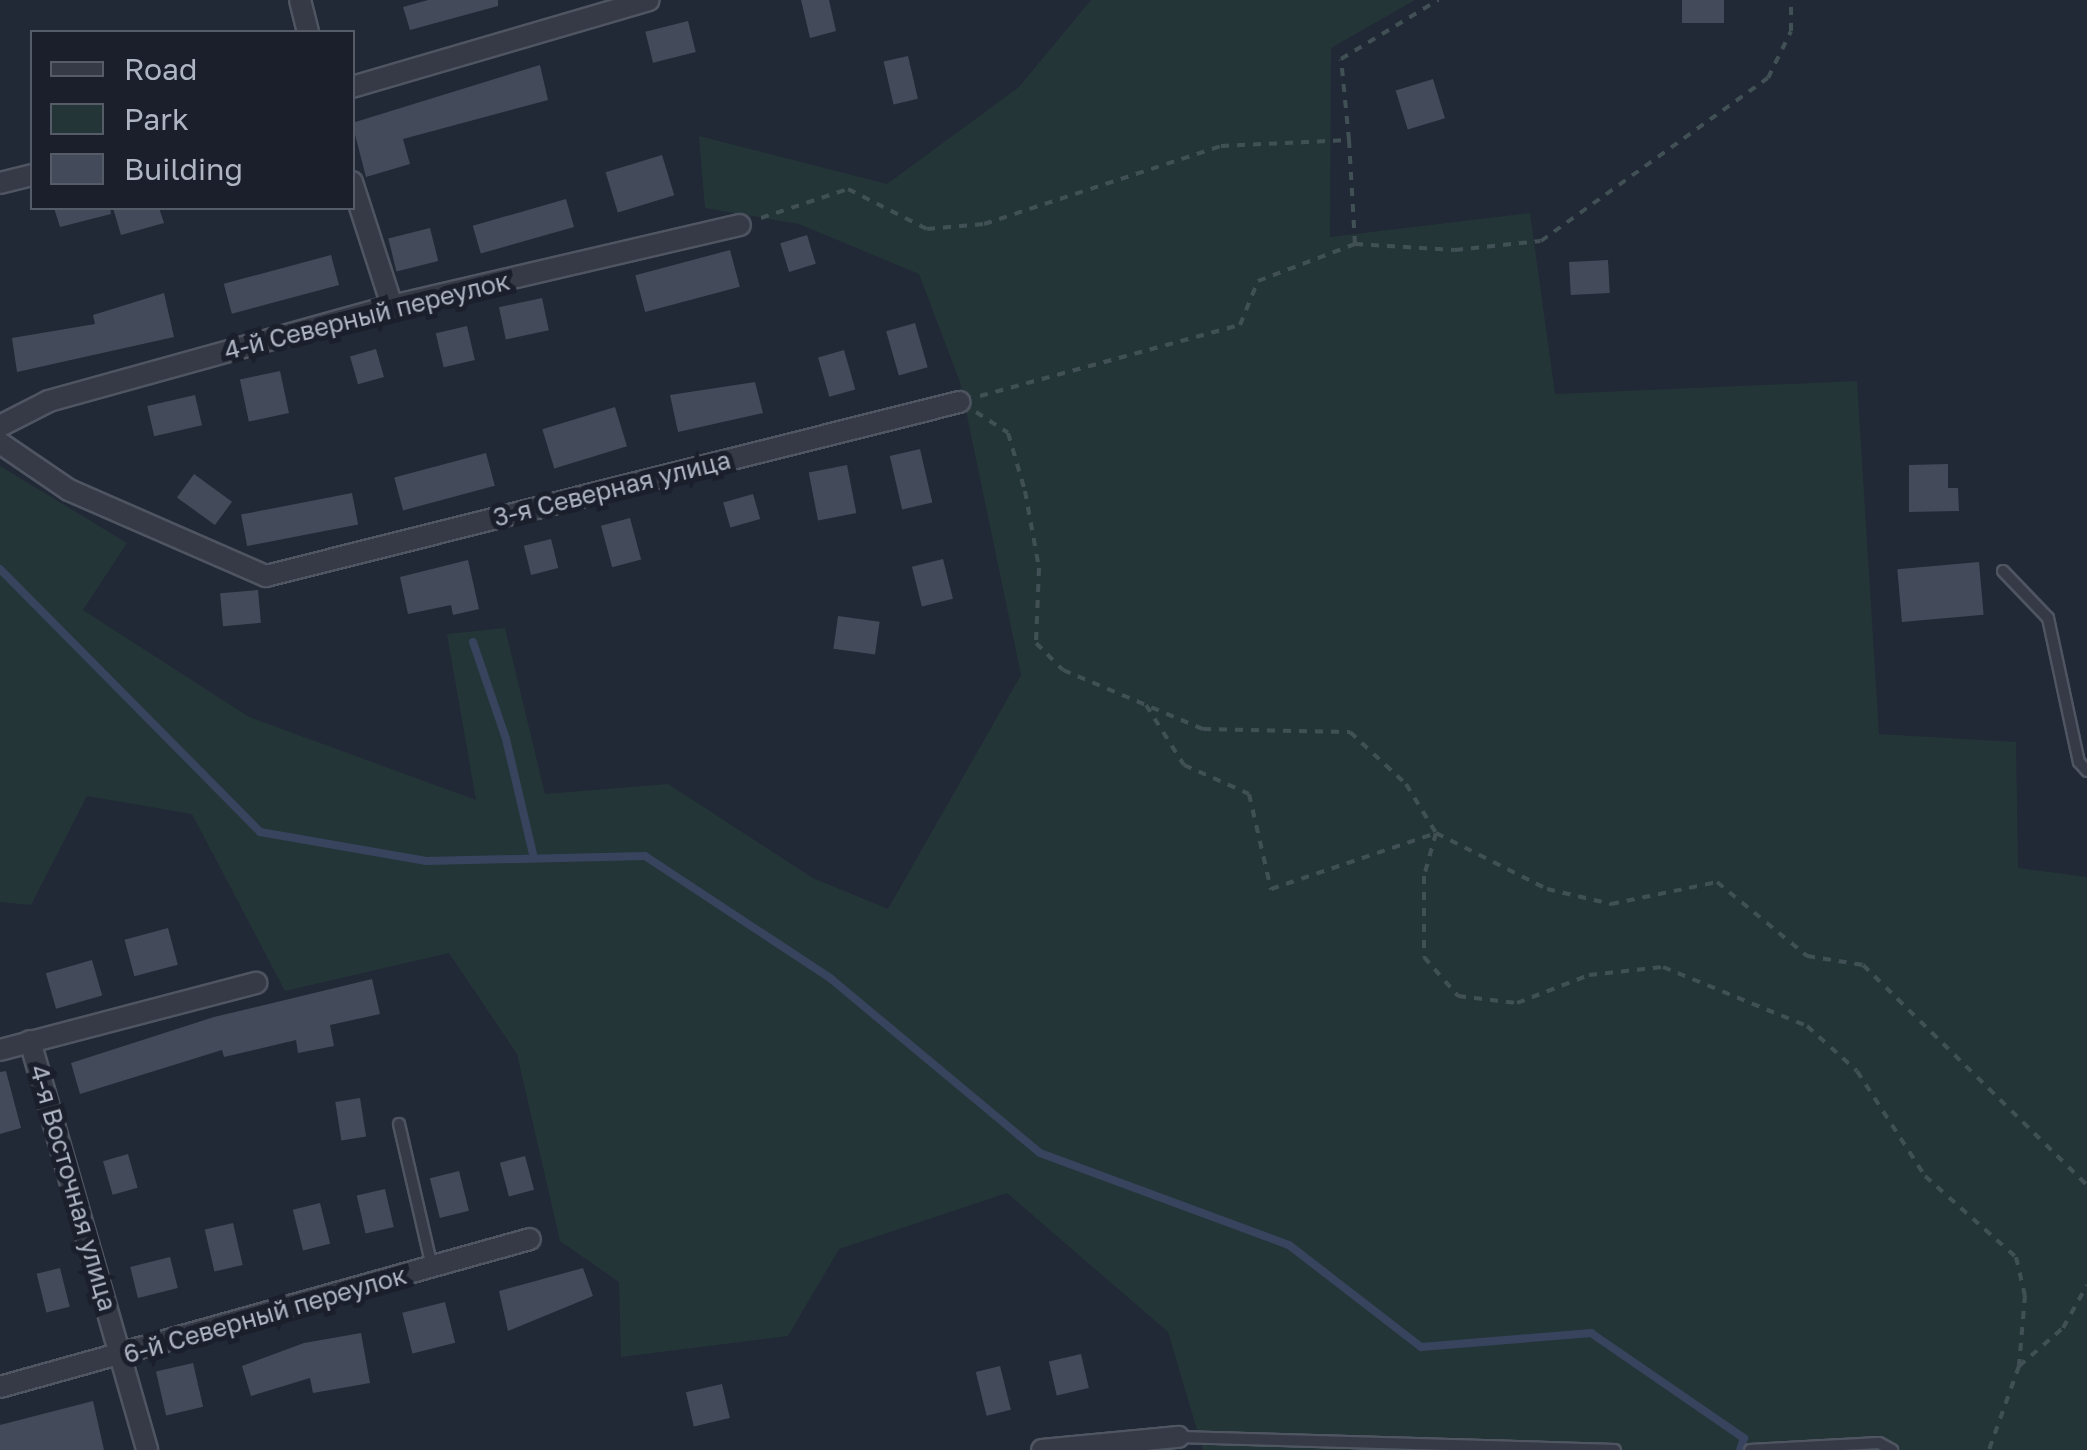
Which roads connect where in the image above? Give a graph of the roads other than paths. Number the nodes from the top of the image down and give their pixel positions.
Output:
1 (300, 0) edge
2 (649, 0) edge
3 (308, 30) edge
4 (355, 86) edge
5 (30, 175) edge
6 (0, 183) edge
7 (355, 191) edge
8 (740, 225) road end
9 (392, 306) junction
10 (959, 402) road end
11 (0, 426) edge
12 (0, 443) edge
13 (2003, 571) dead end
14 (2087, 771) edge
15 (256, 983) dead end
16 (30, 1041) junction
17 (0, 1050) edge
18 (399, 1124) dead end
19 (530, 1239) dead end
20 (432, 1267) junction
21 (122, 1356) junction
22 (0, 1387) edge
23 (1178, 1437) joint
24 (148, 1450) edge
25 (1042, 1450) edge
26 (1614, 1450) edge
27 (1750, 1450) edge
28 (1892, 1450) edge

1 - 3 street
2 - 4 street
5 - 6 street
7 - 9 street
8 - 9 street, 4-й Северный переулок
9 - 11 street, 4-й Северный переулок
10 - 12 street, 3-я Северная улица
13 - 14 lane
15 - 16 street
16 - 17 street
16 - 21 street, 4-я Восточная улица
18 - 20 lane
19 - 20 street, 6-й Северный переулок
20 - 21 street, 6-й Северный переулок
21 - 22 street, 6-й Северный переулок
21 - 24 street, 4-я Восточная улица
23 - 25 street
23 - 26 lane
27 - 28 lane

